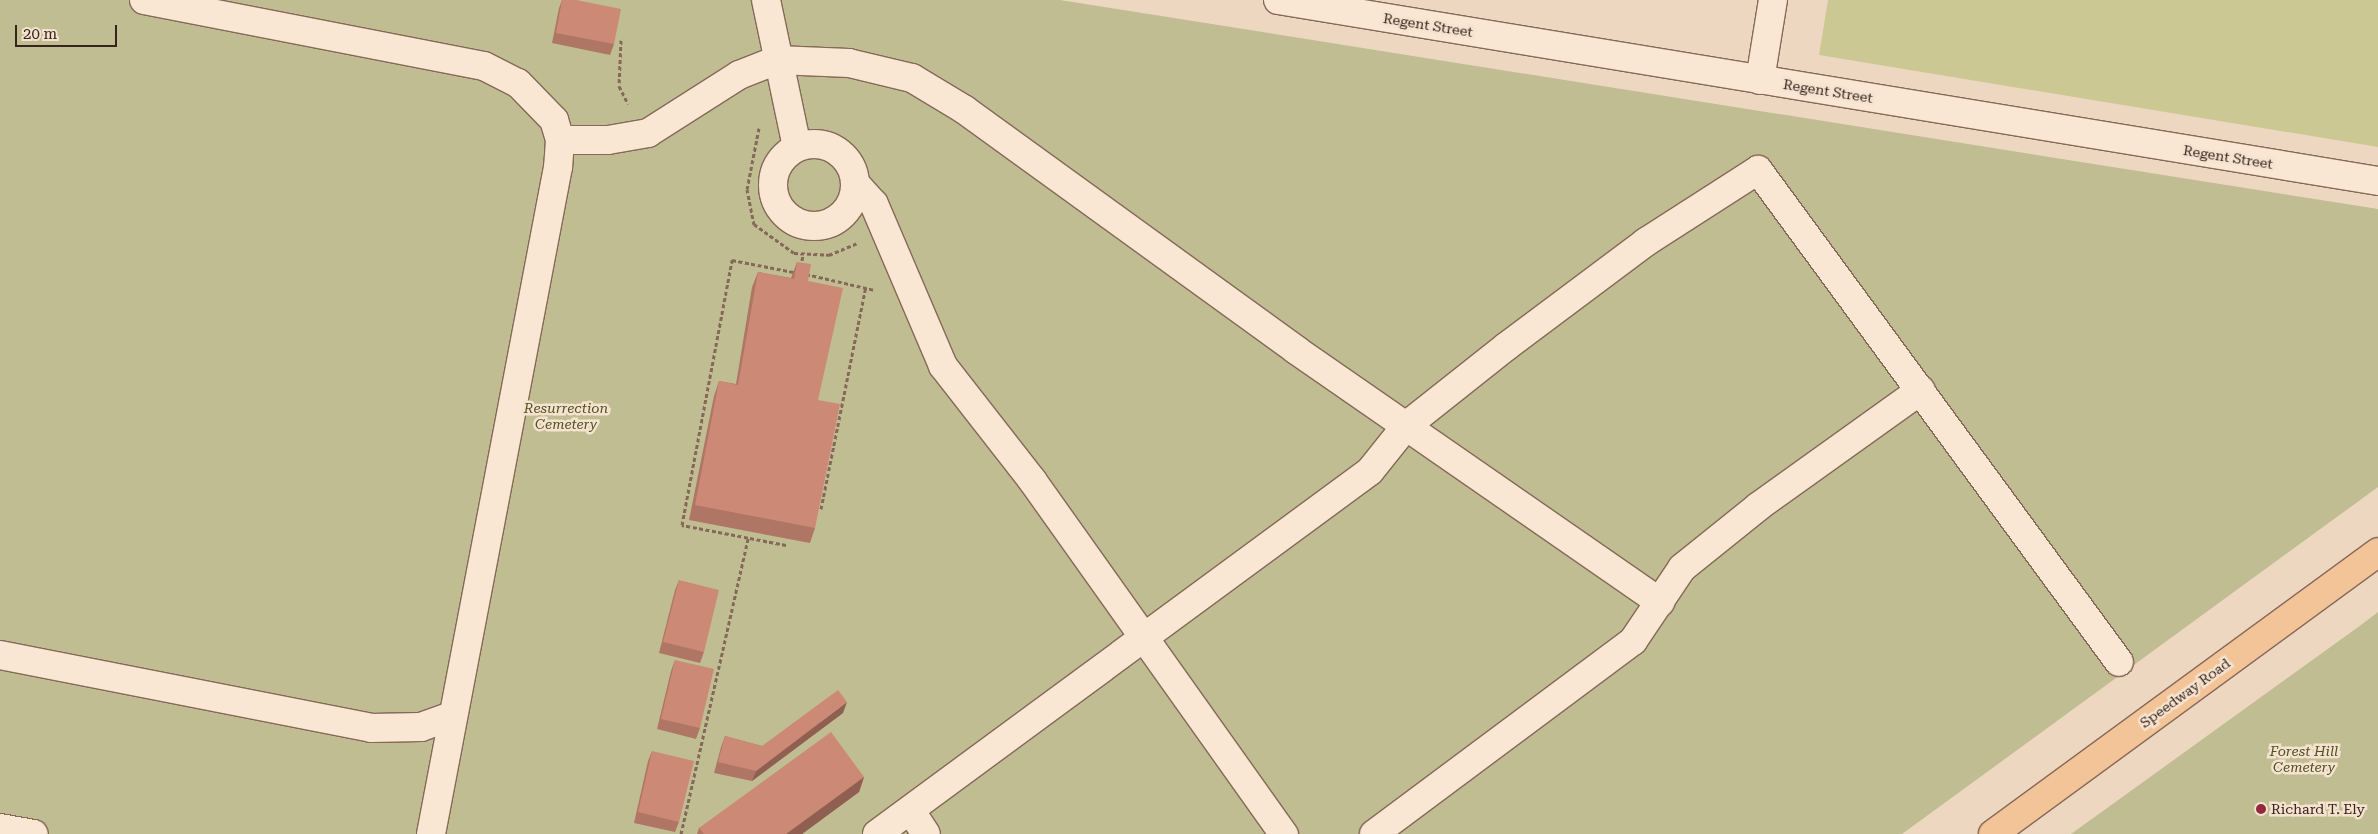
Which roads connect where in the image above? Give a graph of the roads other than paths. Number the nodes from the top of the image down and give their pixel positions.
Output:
1 (144, 0) edge
2 (766, 0) edge
3 (1278, 0) edge
4 (1773, 0) edge
5 (777, 60) junction
6 (1760, 80) junction
7 (560, 140) junction
8 (797, 147) junction
9 (2378, 182) edge
10 (855, 183) junction
11 (1921, 390) junction
12 (1406, 426) junction
13 (2378, 552) edge
14 (1660, 602) junction
15 (1144, 638) junction
16 (0, 655) edge
17 (2119, 662) dead end
18 (451, 716) junction
19 (911, 810) junction
20 (0, 828) edge
21 (33, 834) edge
22 (431, 834) edge
23 (877, 834) edge
24 (926, 834) edge
25 (1284, 834) edge
26 (1374, 834) edge
27 (1993, 834) edge

1 - 7 street
2 - 5 street
3 - 6 street, Regent Street
4 - 6 street
5 - 7 street
5 - 8 street
5 - 12 street
6 - 9 street, Regent Street
7 - 18 street
8 - 10 street
8 - 10 street
10 - 15 street
11 - 12 street
11 - 14 street
11 - 17 street
12 - 14 street
12 - 15 street
13 - 27 main road, Speedway Road
14 - 26 street
15 - 19 street
15 - 25 street
16 - 18 street
18 - 22 street
19 - 23 street
19 - 24 street
20 - 21 street

